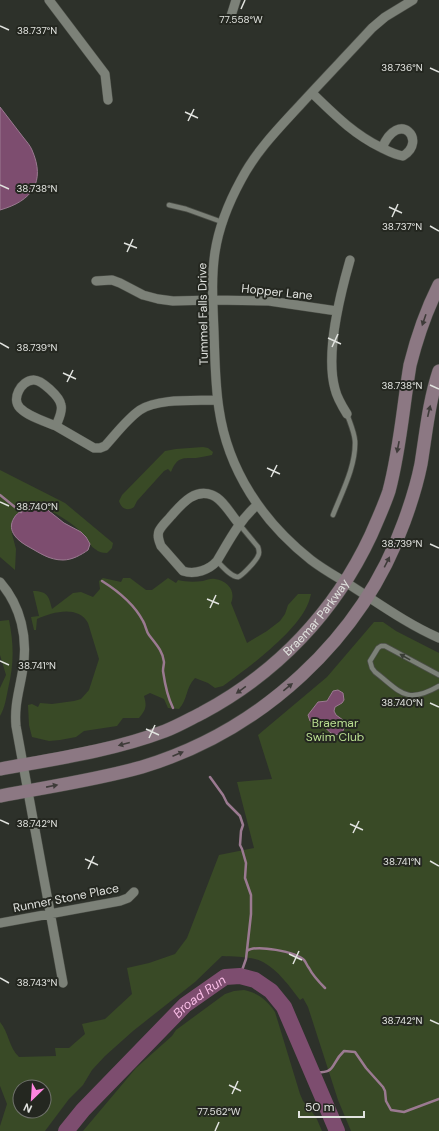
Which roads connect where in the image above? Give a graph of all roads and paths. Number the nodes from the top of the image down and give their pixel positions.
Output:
1 (49, 0) edge
2 (236, 0) edge
3 (413, 0) edge
4 (231, 16) dead end
5 (312, 93) junction
6 (108, 100) dead end
7 (382, 148) dead end
8 (169, 205) dead end
9 (222, 222) junction
10 (350, 260) dead end
11 (96, 281) dead end
12 (439, 285) edge
13 (213, 300) junction
14 (338, 311) junction
15 (439, 371) edge
16 (217, 400) junction
17 (347, 414) joint
18 (56, 426) junction
19 (257, 505) junction
20 (333, 515) dead end
21 (239, 524) junction
22 (217, 561) junction
23 (0, 582) edge
24 (346, 582) junction
25 (368, 596) junction
26 (439, 638) edge
27 (439, 675) edge
28 (439, 686) edge
29 (23, 765) junction
30 (0, 769) edge
31 (27, 790) junction
32 (0, 796) edge
33 (134, 892) dead end
34 (50, 914) junction
35 (0, 923) edge
36 (63, 983) dead end

1 - 6 street
2 - 4 street
3 - 5 street, Tummel Falls Drive
5 - 7 street
5 - 9 street, Tummel Falls Drive
8 - 9 lane
9 - 13 street, Tummel Falls Drive
10 - 14 street
11 - 13 street, Hopper Lane
12 -> 24 street, Braemar Parkway
13 - 14 street, Hopper Lane
13 - 16 street, Tummel Falls Drive
14 - 17 street
25 -> 15 street
16 - 18 street
16 - 19 street, Tummel Falls Drive
17 - 20 lane
18 - 18 street
19 - 21 street
19 - 24 street, Tummel Falls Drive
21 - 22 street
21 - 22 lane
21 - 22 street
23 - 29 street
24 - 25 street, Tummel Falls Drive
24 -> 29 street, Braemar Parkway
25 - 26 street, Tummel Falls Drive
31 -> 25 street
27 -> 28 lane
29 - 30 street, Braemar Parkway
29 - 31 street
31 - 32 street
31 - 34 street
33 - 34 street, Runner Stone Place
34 - 35 street, Runner Stone Place
34 - 36 street

